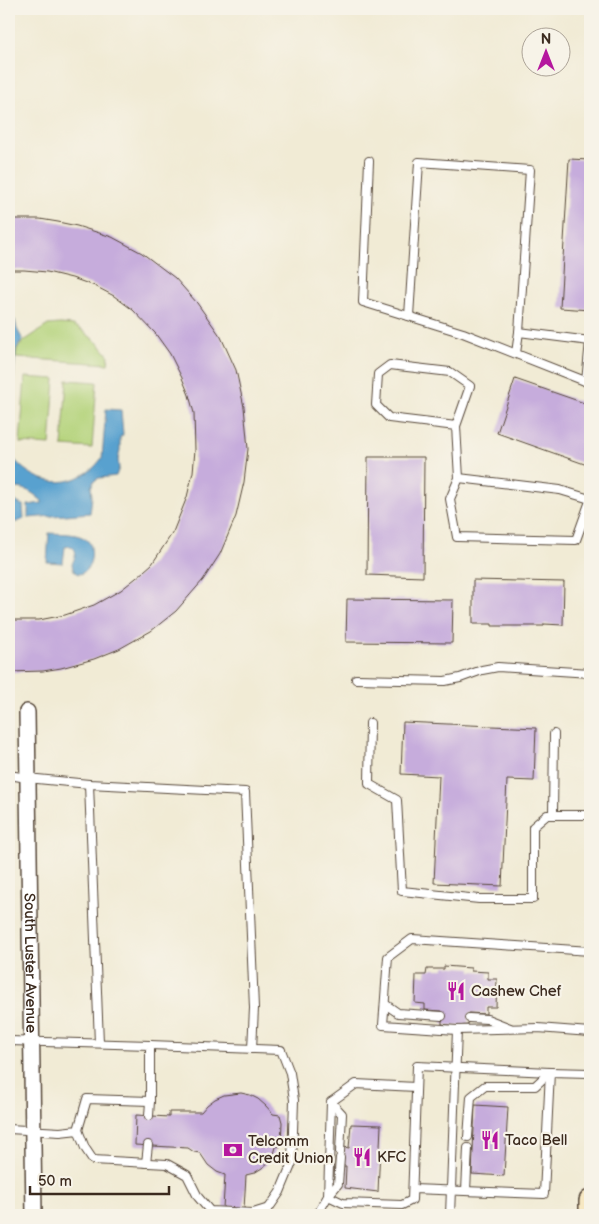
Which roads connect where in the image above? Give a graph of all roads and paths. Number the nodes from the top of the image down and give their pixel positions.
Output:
1 (369, 161) dead end
2 (409, 316) junction
3 (519, 332) junction
4 (590, 341) edge
5 (516, 354) junction
6 (588, 382) edge
7 (456, 426) junction
8 (459, 478) junction
9 (590, 500) edge
10 (590, 673) edge
11 (356, 679) dead end
12 (27, 712) dead end
13 (370, 723) dead end
14 (554, 734) dead end
15 (9, 776) edge
16 (27, 778) junction
17 (89, 784) junction
18 (553, 815) junction
19 (590, 815) edge
20 (590, 951) edge
21 (385, 1004) junction
22 (442, 1016) dead end
23 (469, 1018) dead end
24 (514, 1029) junction
25 (457, 1030) junction
26 (590, 1032) edge
27 (9, 1041) edge
28 (31, 1041) junction
29 (99, 1043) junction
30 (150, 1044) junction
31 (252, 1048) junction
32 (456, 1068) junction
33 (550, 1072) junction
34 (590, 1073) edge
35 (416, 1087) junction
36 (150, 1101) junction
37 (331, 1102) junction
38 (149, 1116) dead end
39 (9, 1129) edge
40 (78, 1130) junction
41 (33, 1131) junction
42 (468, 1137) dead end
43 (148, 1145) dead end
44 (468, 1148) dead end
45 (146, 1163) junction
46 (413, 1189) junction
47 (450, 1190) junction
48 (466, 1191) junction
49 (328, 1196) junction
50 (590, 1201) edge
51 (34, 1215) edge
52 (317, 1215) edge
53 (450, 1215) edge
54 (590, 1215) edge

1 - 2 lane
2 - 3 lane
2 - 5 lane
3 - 4 lane
3 - 5 lane
4 - 6 lane
5 - 6 lane
7 - 7 lane
7 - 8 lane
8 - 9 lane
8 - 9 lane
10 - 11 lane
12 - 16 street, South Luster Avenue
13 - 18 lane
14 - 18 lane
15 - 16 lane
16 - 17 lane
16 - 28 street, South Luster Avenue
17 - 29 lane
17 - 31 lane
18 - 19 lane
20 - 21 lane
21 - 22 lane
21 - 25 lane
23 - 24 lane
24 - 25 lane
24 - 26 lane
25 - 32 lane
27 - 28 lane
28 - 29 lane
28 - 41 street, South Luster Avenue
29 - 30 lane
30 - 31 lane
30 - 36 lane
31 - 45 lane
32 - 33 lane
32 - 35 lane
32 - 47 lane
33 - 34 lane
33 - 42 lane
33 - 48 lane
35 - 37 lane
35 - 46 lane
36 - 38 lane
36 - 40 lane
37 - 49 lane
37 - 49 lane
39 - 41 lane
40 - 41 lane
40 - 45 lane
41 - 51 street, South Luster Avenue
43 - 45 lane
44 - 48 lane
46 - 47 lane
46 - 49 lane
47 - 48 lane
47 - 53 lane
49 - 52 lane
50 - 54 street

